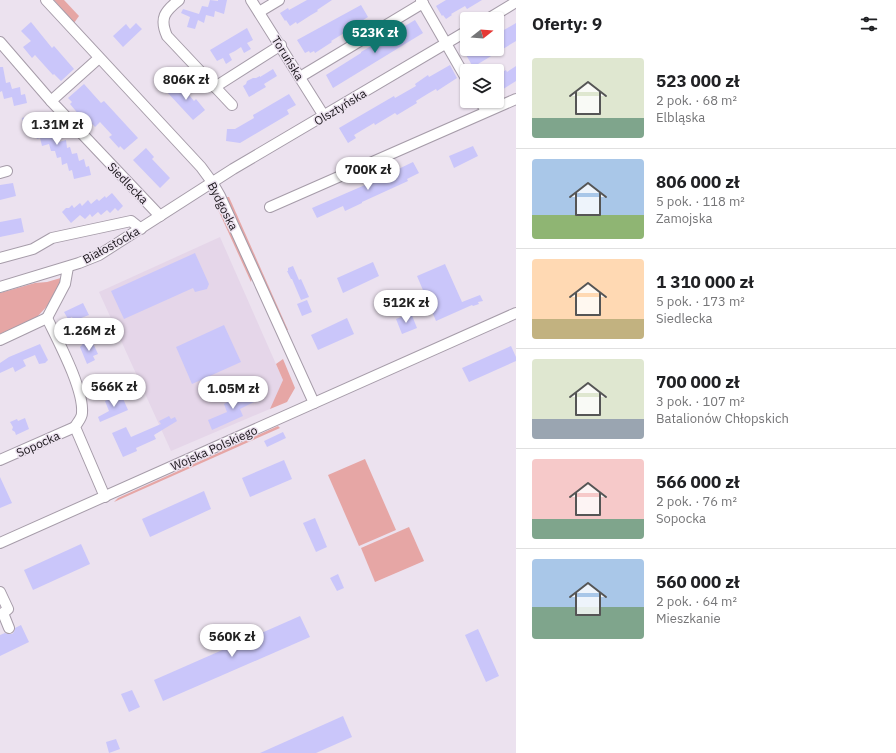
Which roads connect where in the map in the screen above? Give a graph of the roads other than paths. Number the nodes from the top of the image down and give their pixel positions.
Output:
1 (179, 0) edge
2 (251, 0) edge
3 (279, 0) edge
4 (48, 2) edge
5 (422, 2) edge
6 (516, 2) edge
7 (259, 12) junction
8 (500, 12) edge
9 (460, 35) edge
10 (0, 42) edge
11 (446, 44) junction
12 (281, 45) junction
13 (99, 58) junction
14 (460, 68) edge
15 (300, 77) junction
16 (216, 87) junction
17 (516, 99) edge
18 (51, 101) junction
19 (232, 105) dead end
20 (484, 108) edge
21 (486, 111) junction
22 (324, 116) junction
23 (212, 182) junction
24 (270, 207) dead end
25 (160, 216) junction
26 (141, 229) junction
27 (0, 258) edge
28 (68, 267) junction
29 (0, 287) edge
30 (516, 313) edge
31 (47, 318) junction
32 (0, 340) edge
33 (314, 403) junction
34 (75, 427) junction
35 (0, 460) edge
36 (104, 496) junction
37 (0, 543) edge
38 (0, 592) edge
39 (9, 628) dead end

1 - 16 street
2 - 7 street, Toruńska
3 - 7 street
4 - 13 street, Bydgoska
5 - 11 street
5 - 15 street
6 - 8 street
7 - 12 street, Toruńska
9 - 11 street, Olsztyńska
10 - 18 street, Siedlecka
11 - 14 street
11 - 22 street, Olsztyńska
12 - 15 street, Toruńska
12 - 16 street
13 - 18 street
13 - 23 street, Bydgoska
15 - 22 street, Toruńska
16 - 19 street
17 - 21 street
18 - 25 street, Siedlecka
20 - 21 street
21 - 24 street
22 - 23 street, Olsztyńska
23 - 25 street, Białostocka
23 - 33 street, Bydgoska
25 - 26 street, Białostocka
26 - 27 street
26 - 28 street, Białostocka
28 - 29 street, Białostocka
28 - 31 street
30 - 33 street, Wojska Polskiego
31 - 32 street
31 - 34 street, Sopocka
33 - 36 street, Wojska Polskiego
34 - 35 street, Sopocka
34 - 36 street, Sopocka
36 - 37 street, Wojska Polskiego
38 - 39 street

